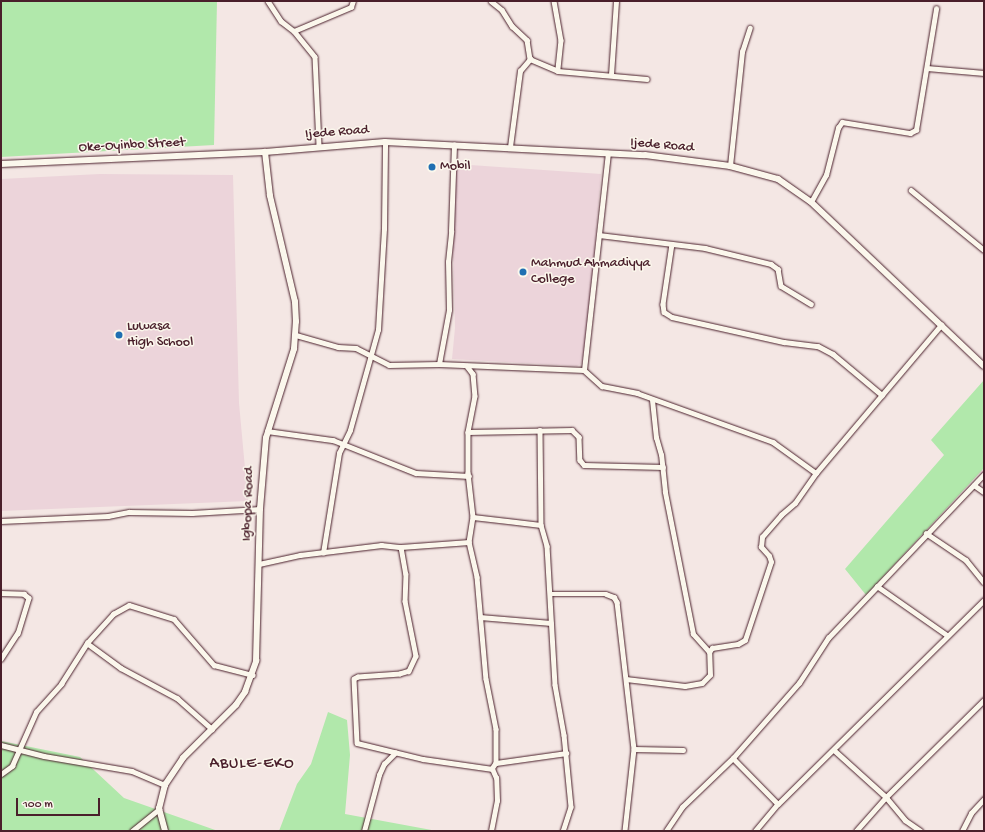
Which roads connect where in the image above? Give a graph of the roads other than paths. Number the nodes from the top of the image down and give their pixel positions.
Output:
1 (268, 1) edge
2 (353, 1) edge
3 (491, 1) edge
4 (554, 1) edge
5 (616, 1) edge
6 (936, 9) dead end
7 (750, 28) dead end
8 (294, 31) junction
9 (530, 59) junction
10 (927, 68) junction
11 (558, 71) junction
12 (984, 73) edge
13 (611, 75) junction
14 (647, 78) dead end
15 (385, 142) junction
16 (454, 144) junction
17 (319, 146) junction
18 (510, 147) junction
19 (265, 152) junction
20 (608, 153) junction
21 (1, 164) edge
22 (730, 166) junction
23 (910, 190) dead end
24 (811, 202) junction
25 (599, 235) junction
26 (672, 244) junction
27 (984, 250) edge
28 (812, 304) dead end
29 (941, 325) junction
30 (296, 336) junction
31 (370, 354) junction
32 (439, 364) junction
33 (467, 366) junction
34 (984, 366) edge
35 (476, 367) junction
36 (584, 370) junction
37 (473, 374) junction
38 (882, 395) junction
39 (652, 400) junction
40 (267, 430) junction
41 (540, 430) junction
42 (468, 432) junction
43 (343, 444) junction
44 (663, 467) junction
45 (816, 473) junction
46 (984, 474) edge
47 (468, 476) junction
48 (974, 485) junction
49 (984, 492) edge
50 (260, 509) junction
51 (472, 517) junction
52 (1, 521) edge
53 (541, 524) junction
54 (926, 533) junction
55 (469, 542) junction
56 (401, 547) junction
57 (323, 553) junction
58 (259, 564) junction
59 (984, 582) edge
60 (877, 586) junction
61 (1, 593) edge
62 (551, 594) junction
63 (984, 600) edge
64 (480, 617) junction
65 (551, 623) junction
66 (947, 635) junction
67 (87, 643) junction
68 (709, 652) junction
69 (1, 659) edge
70 (252, 675) junction
71 (626, 679) junction
72 (984, 700) edge
73 (212, 729) junction
74 (1, 745) edge
75 (634, 749) junction
76 (20, 750) junction
77 (682, 750) dead end
78 (834, 750) junction
79 (566, 752) junction
80 (395, 753) junction
81 (733, 758) junction
82 (496, 763) junction
83 (492, 769) junction
84 (1, 774) edge
85 (165, 785) junction
86 (886, 797) junction
87 (984, 799) edge
88 (778, 804) junction
89 (159, 809) junction
90 (132, 831) edge
91 (165, 831) edge
92 (364, 831) edge
93 (491, 831) edge
94 (563, 831) edge
95 (625, 831) edge
96 (666, 831) edge
97 (755, 831) edge
98 (856, 831) edge
99 (921, 831) edge
100 (962, 831) edge

1 - 8 street
2 - 8 street
3 - 9 street
4 - 11 street
5 - 13 street
6 - 10 street
7 - 22 street
8 - 17 street
9 - 11 street
9 - 18 street
10 - 12 street
10 - 24 street
11 - 13 street
13 - 14 street
15 - 16 main road, Ijede Road
15 - 17 main road, Ijede Road
15 - 31 street
16 - 18 main road, Ijede Road
16 - 32 street
17 - 19 main road, Ijede Road
18 - 20 main road, Ijede Road
19 - 21 main road, Oke-Oyinbo Street
19 - 30 street, Igbopa Road
20 - 22 main road, Ijede Road
20 - 25 street
22 - 24 main road, Ijede Road
23 - 27 street
24 - 29 main road, Ijede Road
25 - 26 street
25 - 36 street
26 - 28 street
26 - 38 street
29 - 34 main road, Ijede Road
29 - 38 street
30 - 31 street
30 - 40 street, Igbopa Road
31 - 32 street
31 - 43 street
32 - 33 street
33 - 35 street
33 - 37 street
35 - 36 street
35 - 37 street
36 - 39 street
37 - 42 street
38 - 45 street
39 - 44 street
39 - 45 street
40 - 43 street
40 - 50 street, Igbopa Road
41 - 42 street
41 - 44 street
41 - 53 street
42 - 47 street
43 - 47 street
43 - 57 street
44 - 68 street
45 - 68 street
46 - 48 street
47 - 51 street
48 - 49 street
48 - 54 street
50 - 52 street
50 - 58 street, Igbopa Road
51 - 53 street
51 - 55 street
53 - 62 street
54 - 59 street
54 - 60 street
55 - 56 street
55 - 64 street
56 - 57 street
56 - 80 street
57 - 58 street
58 - 70 street, Igbopa Road
60 - 66 street
60 - 81 street
61 - 69 street
62 - 65 street
62 - 71 street
63 - 66 street
64 - 65 street
64 - 82 street
65 - 79 street
66 - 78 street
67 - 70 street
67 - 73 street
67 - 76 street
68 - 71 street
70 - 73 street, Igbopa Road
71 - 75 street
72 - 86 street
73 - 85 street, Igbopa Road
74 - 76 street
75 - 77 street
75 - 95 street
76 - 84 street
76 - 85 street
78 - 86 street
78 - 88 street
79 - 82 street
79 - 94 street
80 - 83 street
80 - 92 street
81 - 88 street
81 - 96 street
82 - 83 street
83 - 93 street
85 - 89 street, Igbopa Road
86 - 98 street
86 - 99 street
87 - 100 street
88 - 97 street
89 - 90 street
89 - 91 street, Igbopa Road

